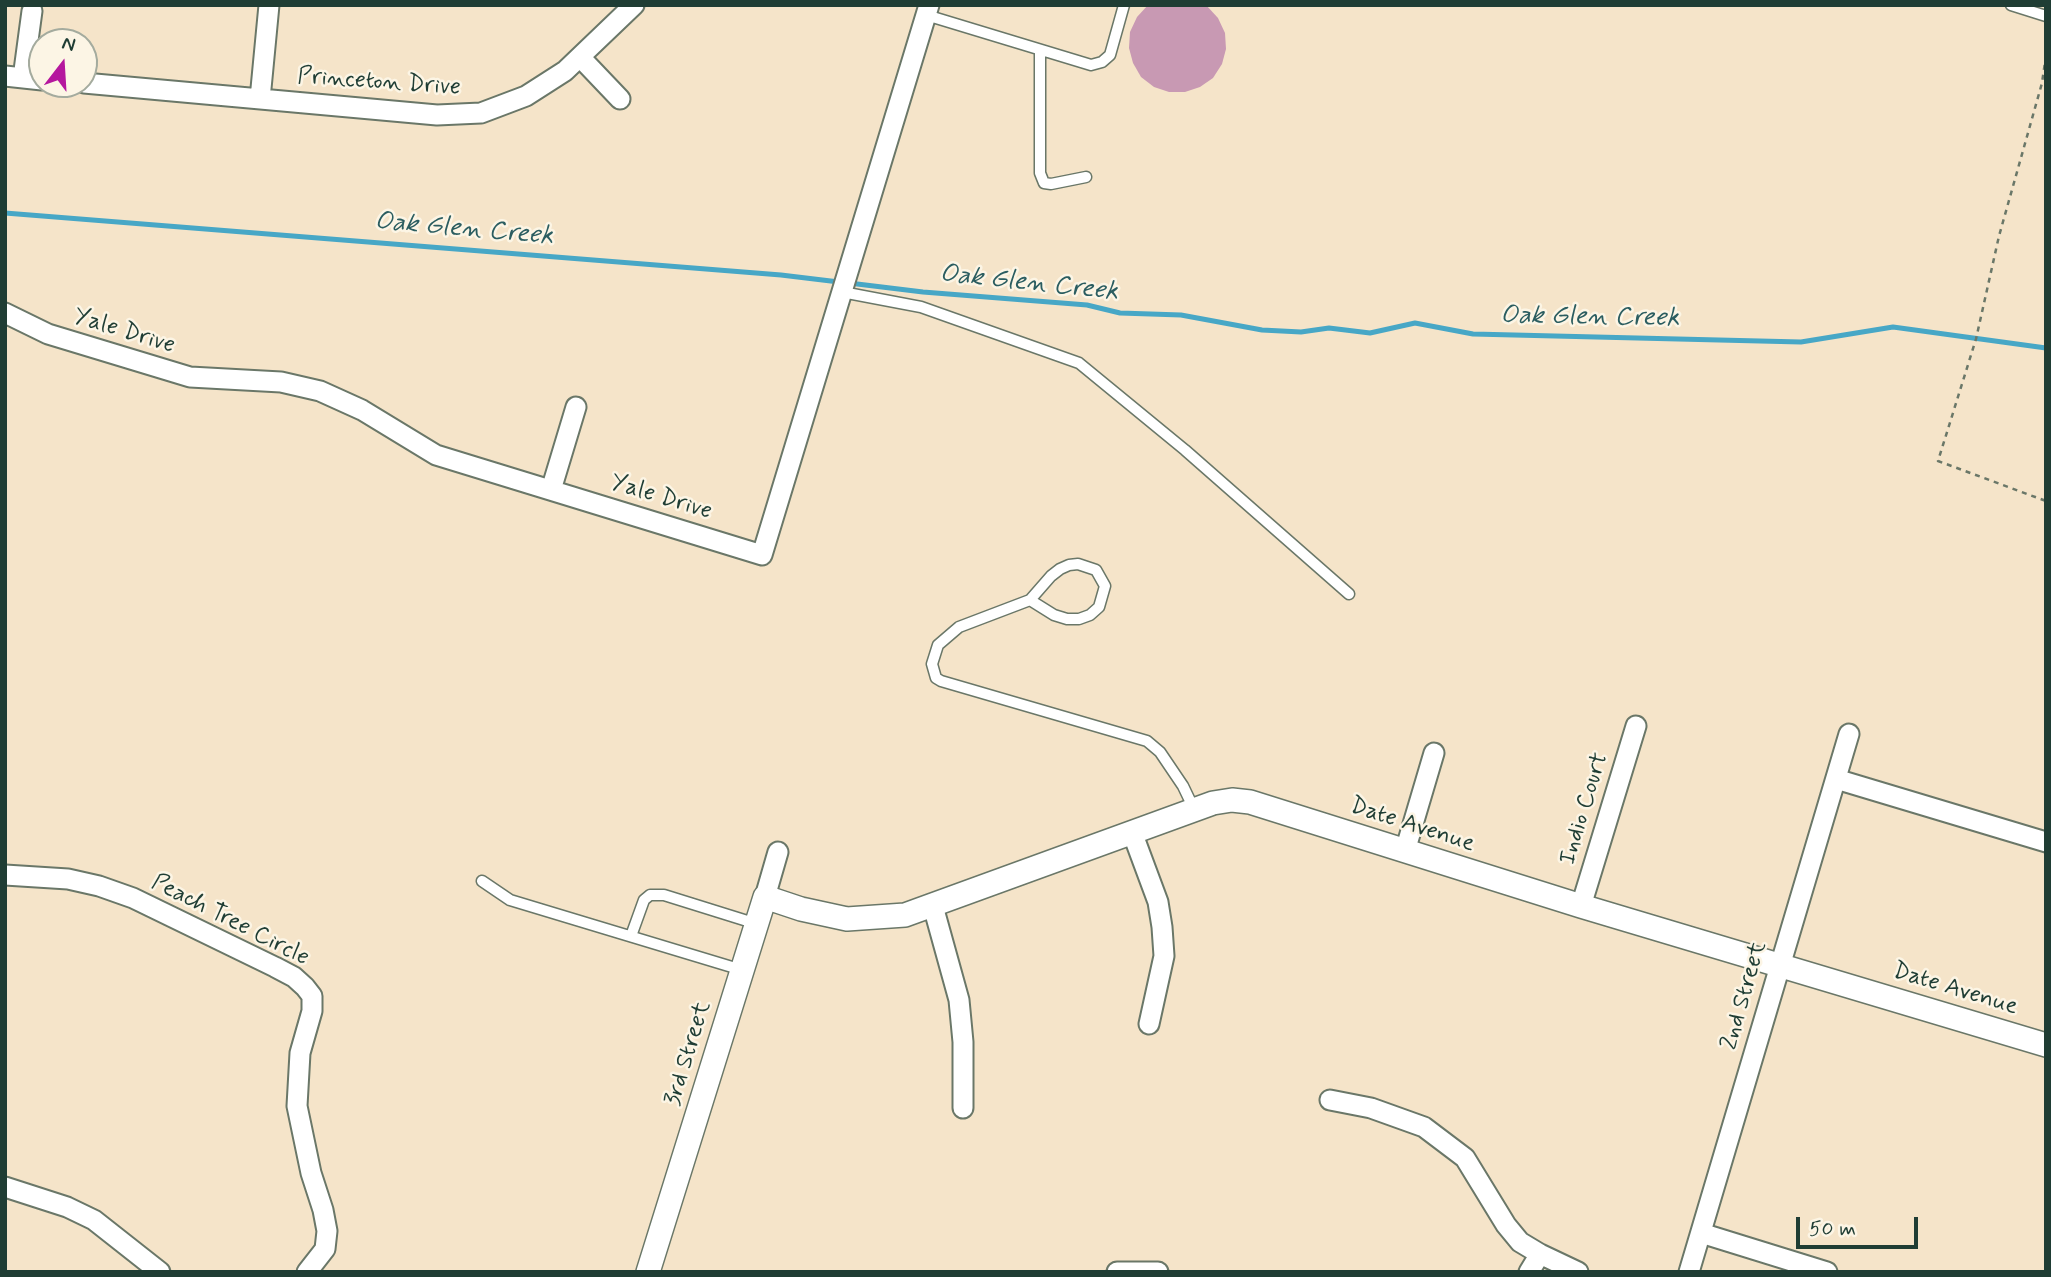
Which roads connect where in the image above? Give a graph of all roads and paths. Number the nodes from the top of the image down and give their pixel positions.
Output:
1 (269, 5) edge
2 (634, 5) edge
3 (1125, 5) edge
4 (2011, 5) edge
5 (928, 10) edge
6 (32, 11) dead end
7 (2046, 16) edge
8 (1040, 50) junction
9 (2046, 55) edge
10 (580, 57) junction
11 (23, 78) edge
12 (98, 84) edge
13 (260, 99) junction
14 (620, 99) dead end
15 (1086, 177) dead end
16 (842, 292) junction
17 (5, 313) edge
18 (576, 407) dead end
19 (551, 490) junction
20 (2046, 501) edge
21 (1349, 594) dead end
22 (1030, 600) junction
23 (1636, 726) dead end
24 (1849, 734) dead end
25 (1434, 753) dead end
26 (1836, 779) junction
27 (1194, 809) junction
28 (1132, 832) junction
29 (2046, 842) edge
30 (1405, 851) junction
31 (778, 852) dead end
32 (5, 875) edge
33 (482, 881) dead end
34 (765, 897) junction
35 (933, 906) junction
36 (1581, 906) junction
37 (757, 924) junction
38 (631, 936) junction
39 (1779, 964) junction
40 (742, 970) junction
41 (1149, 1024) dead end
42 (2046, 1045) edge
43 (1331, 1100) dead end
44 (963, 1108) dead end
45 (5, 1186) edge
46 (1701, 1233) junction
47 (1540, 1254) junction
48 (160, 1272) edge
49 (307, 1272) edge
50 (648, 1272) edge
51 (1117, 1272) edge
52 (1158, 1272) edge
53 (1530, 1272) edge
54 (1578, 1272) edge
55 (1689, 1272) edge
56 (1827, 1272) edge

1 - 13 street
2 - 10 street, Princeton Drive
3 - 8 lane
4 - 7 lane
5 - 8 lane
5 - 16 street, Yale Drive
6 - 11 street
8 - 15 lane
9 - 20 path
10 - 13 street, Princeton Drive
10 - 14 street
12 - 13 street, Princeton Drive
16 - 19 street, Yale Drive
16 - 21 lane
17 - 19 street, Yale Drive
18 - 19 street
22 - 22 lane
22 - 27 lane
23 - 36 street, Indio Court
24 - 26 street, 2nd Street
25 - 30 street
26 - 29 street
26 - 39 street, 2nd Street
27 - 28 street, Date Avenue
27 - 30 street, Date Avenue
28 - 35 street, Date Avenue
28 - 41 street
30 - 36 street, Date Avenue
31 - 34 street, 3rd Street
32 - 49 street, Peach Tree Circle
33 - 38 lane
34 - 35 street, Date Avenue
34 - 37 street, 3rd Street
35 - 44 street
36 - 39 street, Date Avenue
37 - 38 lane
37 - 40 street, 3rd Street
38 - 40 lane
39 - 42 street, Date Avenue
39 - 46 street, 2nd Street
40 - 50 street, 3rd Street
43 - 47 street
45 - 48 street
46 - 55 street, 2nd Street
46 - 56 street
47 - 53 street
47 - 54 street
51 - 52 street

